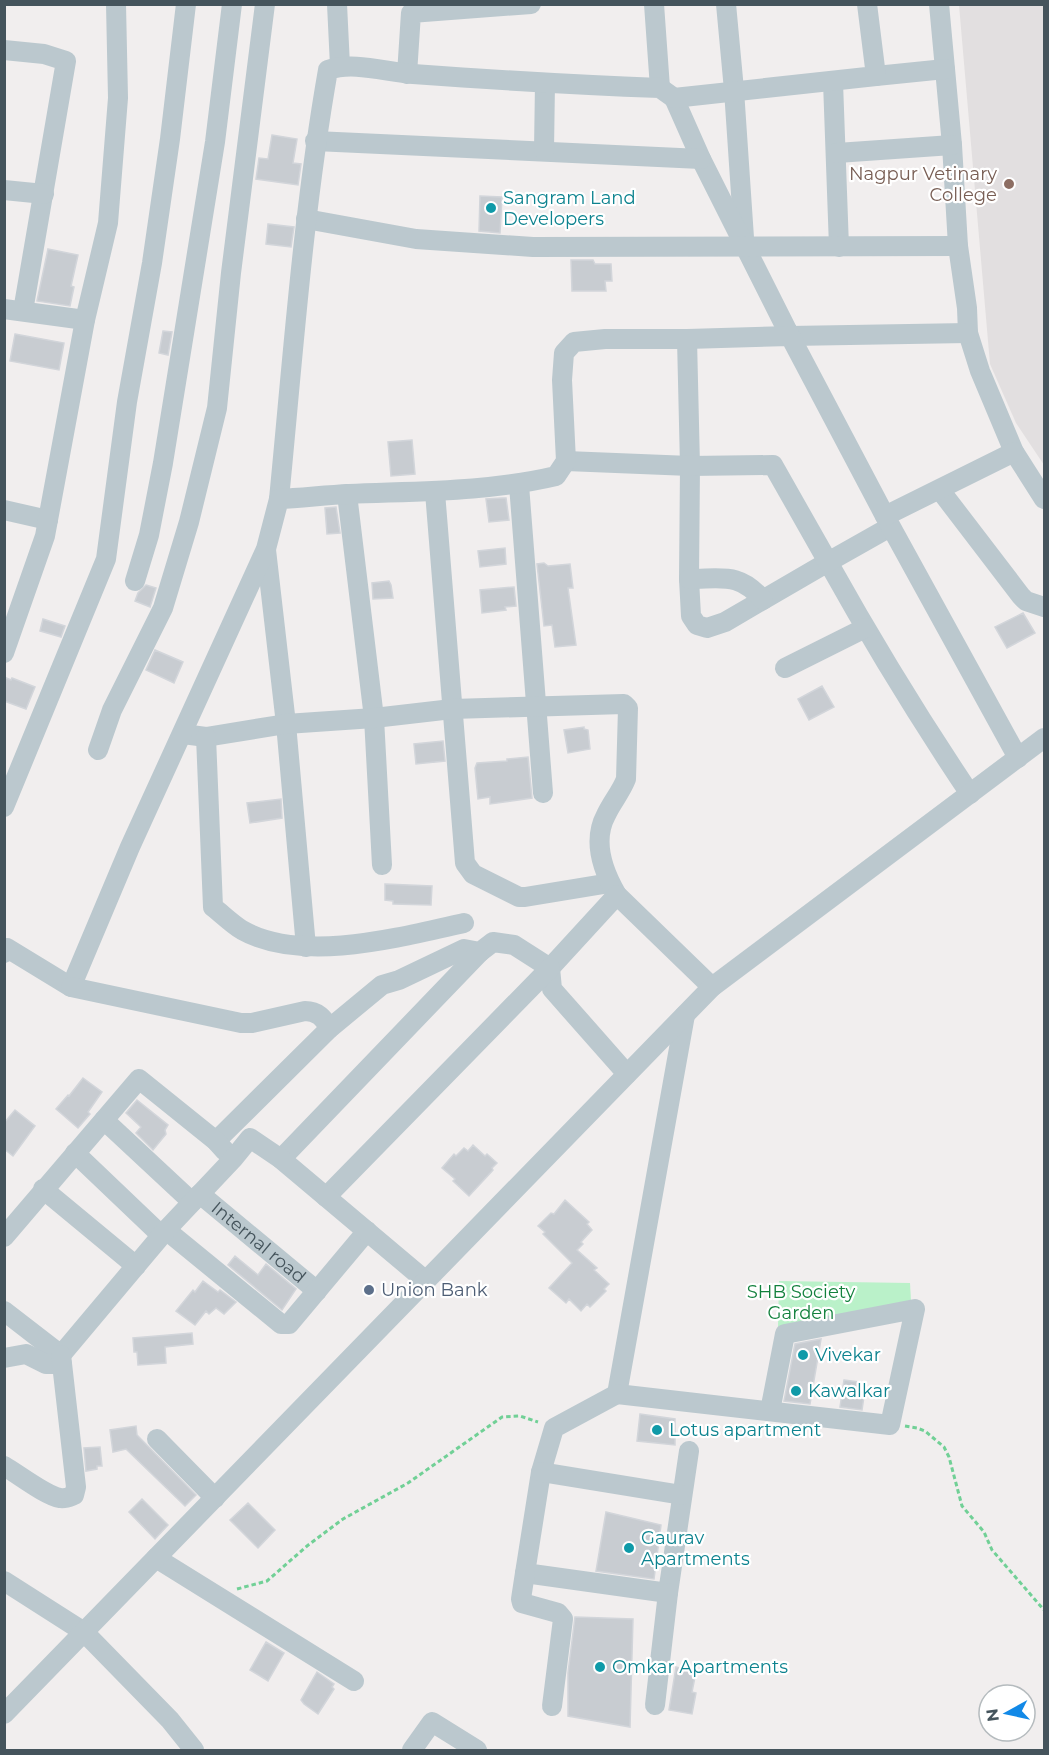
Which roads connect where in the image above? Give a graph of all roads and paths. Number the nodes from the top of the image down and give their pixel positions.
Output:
1 (116, 4) edge
2 (186, 4) edge
3 (232, 4) edge
4 (265, 4) edge
5 (337, 4) edge
6 (531, 4) edge
7 (654, 4) edge
8 (726, 4) edge
9 (867, 4) edge
10 (939, 4) edge
11 (433, 8) edge
12 (4, 50) edge
13 (340, 66) junction
14 (945, 69) junction
15 (407, 74) junction
16 (876, 76) junction
17 (833, 82) junction
18 (545, 83) junction
19 (734, 90) junction
20 (667, 93) junction
21 (315, 141) junction
22 (952, 145) junction
23 (544, 150) junction
24 (837, 153) junction
25 (701, 159) junction
26 (4, 190) edge
27 (44, 195) junction
28 (306, 219) junction
29 (744, 246) junction
30 (958, 246) junction
31 (839, 247) junction
32 (14, 310) edge
33 (85, 320) junction
34 (968, 333) junction
35 (790, 336) junction
36 (687, 339) junction
37 (1014, 452) junction
38 (566, 461) junction
39 (690, 466) junction
40 (519, 485) junction
41 (940, 490) junction
42 (435, 492) junction
43 (347, 494) junction
44 (279, 499) junction
45 (1044, 499) edge
46 (4, 510) edge
47 (48, 520) junction
48 (888, 522) junction
49 (266, 549) junction
50 (828, 562) junction
51 (689, 579) junction
52 (135, 581) dead end
53 (763, 600) junction
54 (1044, 607) edge
55 (11, 613) edge
56 (865, 628) junction
57 (4, 653) edge
58 (785, 668) dead end
59 (535, 706) junction
60 (452, 709) junction
61 (374, 718) junction
62 (285, 724) junction
63 (183, 734) junction
64 (206, 737) junction
65 (1044, 738) edge
66 (98, 750) dead end
67 (1018, 758) junction
68 (543, 793) dead end
69 (970, 794) junction
70 (4, 807) edge
71 (382, 865) dead end
72 (613, 889) junction
73 (464, 923) dead end
74 (306, 947) junction
75 (480, 952) junction
76 (4, 953) edge
77 (550, 968) junction
78 (71, 987) junction
79 (712, 987) junction
80 (685, 1015) junction
81 (330, 1028) junction
82 (627, 1074) junction
83 (104, 1120) junction
84 (216, 1141) junction
85 (75, 1153) junction
86 (281, 1159) junction
87 (233, 1160) junction
88 (44, 1190) junction
89 (326, 1197) junction
90 (196, 1198) junction
91 (367, 1231) junction
92 (164, 1233) junction
93 (4, 1237) edge
94 (136, 1266) junction
95 (426, 1281) junction
96 (317, 1291) junction
97 (4, 1311) edge
98 (4, 1358) edge
99 (62, 1359) junction
100 (617, 1394) junction
101 (770, 1411) junction
102 (890, 1425) junction
103 (554, 1428) junction
104 (157, 1439) dead end
105 (690, 1451) dead end
106 (5, 1463) edge
107 (541, 1472) junction
108 (682, 1495) junction
109 (215, 1498) junction
110 (156, 1558) junction
111 (525, 1573) junction
112 (4, 1581) edge
113 (213, 1593) junction
114 (668, 1593) junction
115 (1044, 1610) edge
116 (84, 1632) junction
117 (354, 1681) dead end
118 (655, 1704) dead end
119 (552, 1706) dead end
120 (4, 1714) edge
121 (194, 1750) edge
122 (412, 1750) edge
123 (477, 1750) edge

1 - 33 street
2 - 70 street
3 - 52 street
4 - 66 street
5 - 13 street
6 - 11 street
7 - 20 street
8 - 19 street
9 - 16 street
10 - 14 street
11 - 15 street
12 - 27 street
13 - 15 street
13 - 21 street
14 - 16 street
14 - 22 street
15 - 18 street
16 - 17 street
17 - 19 street
17 - 24 street
18 - 20 street
18 - 23 street
19 - 20 street
19 - 29 street
20 - 25 street
21 - 23 street
21 - 28 street
22 - 24 street
22 - 30 street
23 - 25 street
24 - 31 street
25 - 29 street
26 - 27 street
27 - 32 street
28 - 29 street
28 - 44 street
29 - 31 street
29 - 35 street
30 - 31 street
30 - 34 street
32 - 33 street
33 - 47 street
34 - 35 street
34 - 37 street
35 - 36 street
35 - 48 street
36 - 38 street
36 - 39 street
37 - 41 street
37 - 45 street
38 - 39 street
38 - 40 street
39 - 50 street
39 - 51 street
40 - 42 street
40 - 59 street
41 - 48 street
41 - 54 street
42 - 43 street
42 - 60 street
43 - 44 street
43 - 61 street
44 - 49 street
46 - 47 street
47 - 55 street
48 - 50 street
48 - 67 street
49 - 62 street
49 - 63 street
50 - 53 street
50 - 56 street
51 - 53 street
51 - 53 street
55 - 57 street
56 - 58 street
56 - 69 street
59 - 60 street
59 - 68 street
59 - 72 street
60 - 61 street
60 - 72 street
61 - 62 street
61 - 71 street
62 - 64 street
62 - 74 street
63 - 64 street
63 - 78 street
64 - 74 street
65 - 67 street
67 - 69 street
69 - 79 street
72 - 77 street
72 - 79 street
73 - 74 street
75 - 77 street
75 - 81 street
75 - 86 street
76 - 78 street
77 - 82 street
77 - 89 street
78 - 81 street
79 - 80 street
80 - 82 street
80 - 100 street
81 - 84 street
82 - 95 street
83 - 84 street
83 - 85 street
83 - 90 street, Internal road
84 - 87 street
85 - 88 street
85 - 92 street
86 - 87 street
86 - 89 street
87 - 90 street
88 - 93 street
88 - 94 street
89 - 91 street
90 - 92 street
90 - 96 street, Internal road
91 - 95 street
91 - 96 street
92 - 94 street
92 - 96 street
94 - 99 street
95 - 109 street
97 - 99 street
98 - 99 street
99 - 106 street
100 - 101 street
100 - 103 street
101 - 102 street
101 - 102 street
102 - 115 path
103 - 107 street
103 - 113 path
104 - 109 street
105 - 108 street
107 - 108 street
107 - 111 street
108 - 114 street
109 - 110 street
110 - 113 street
110 - 116 street
111 - 114 street
111 - 119 street
112 - 116 street
113 - 117 street
114 - 118 street
116 - 120 street
116 - 121 street
122 - 123 street

